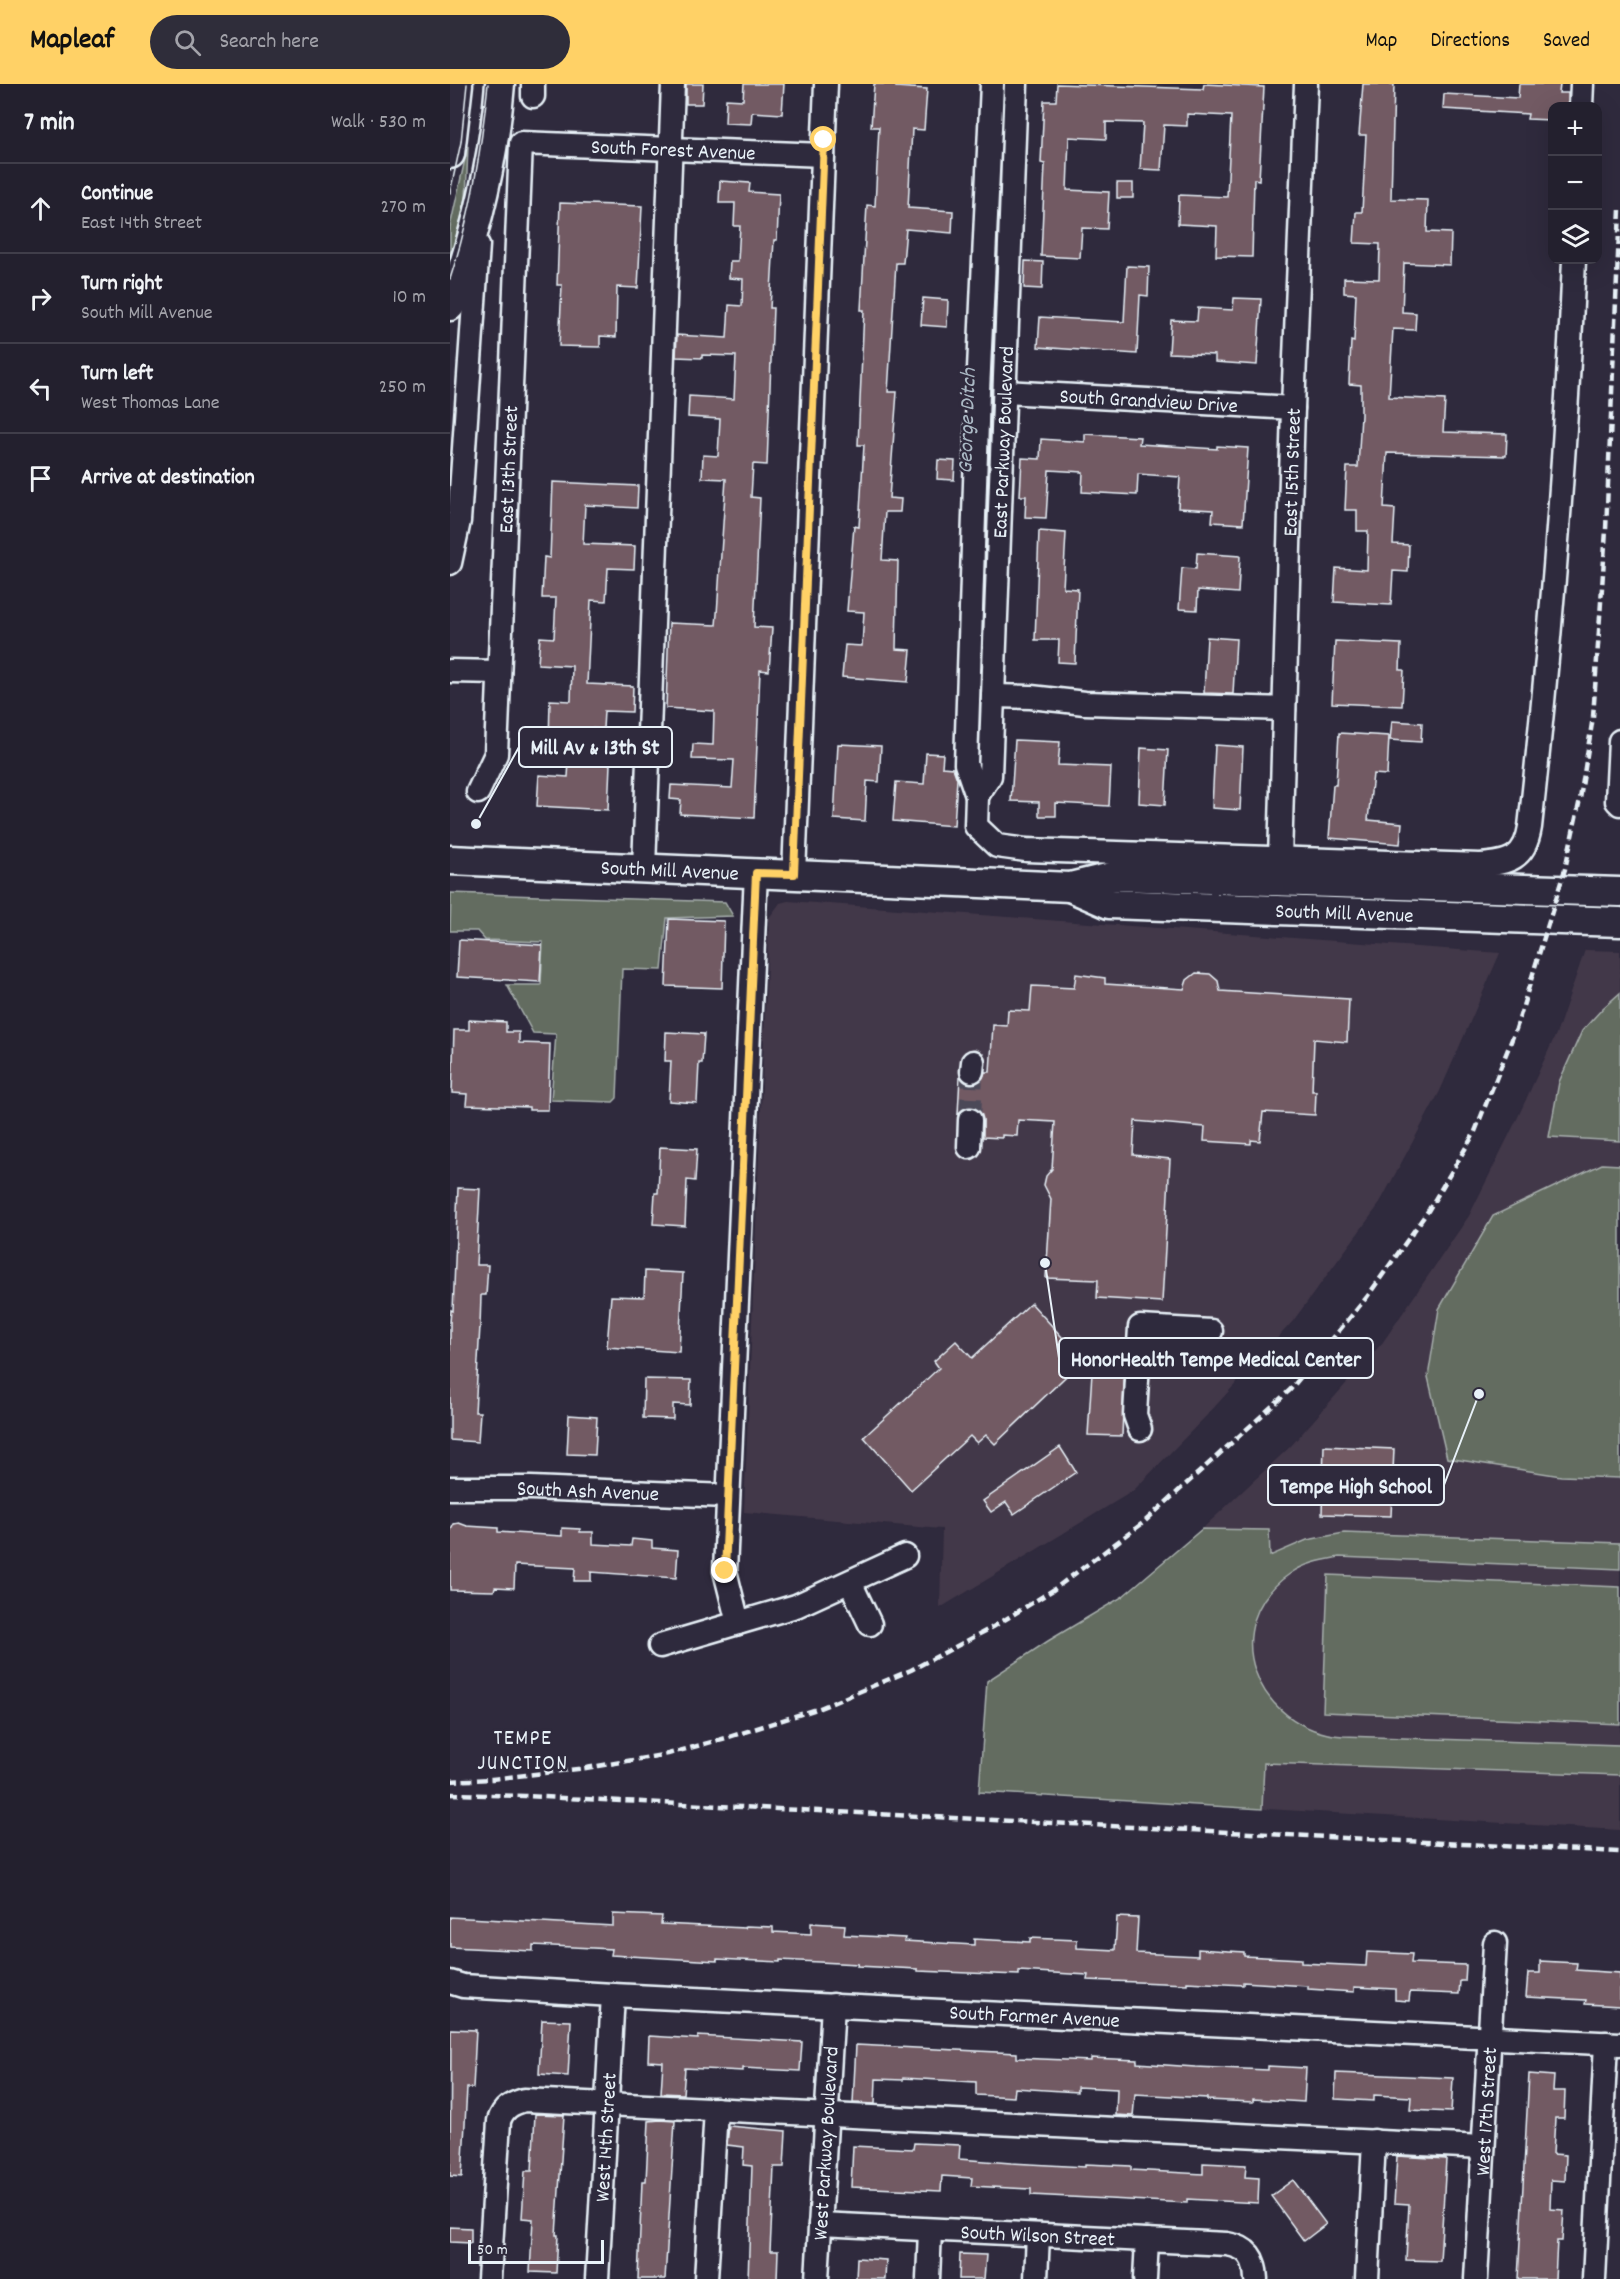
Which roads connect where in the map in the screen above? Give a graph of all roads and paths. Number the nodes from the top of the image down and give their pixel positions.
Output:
1 (458, 84) edge
2 (500, 84) edge
3 (673, 84) edge
4 (826, 84) edge
5 (992, 84) edge
6 (1016, 84) edge
7 (1306, 84) edge
8 (1582, 84) edge
9 (1581, 102) edge
10 (521, 143) joint
11 (672, 148) junction
12 (450, 154) edge
13 (824, 155) junction
14 (480, 213) junction
15 (1574, 264) edge
16 (450, 306) edge
17 (1005, 392) junction
18 (1293, 408) junction
19 (450, 563) edge
20 (450, 671) edge
21 (499, 672) junction
22 (993, 696) junction
23 (1284, 709) junction
24 (1620, 741) edge
25 (477, 792) dead end
26 (977, 796) junction
27 (1620, 804) edge
28 (1280, 859) junction
29 (450, 860) edge
30 (644, 868) junction
31 (756, 873) junction
32 (794, 874) junction
33 (1070, 887) junction
34 (1620, 892) edge
35 (1620, 922) edge
36 (970, 1120) tunnel mouth
37 (969, 1147) dead end
38 (1210, 1331) dead end
39 (1140, 1429) dead end
40 (450, 1488) edge
41 (727, 1496) junction
42 (905, 1556) dead end
43 (850, 1582) junction
44 (738, 1623) junction
45 (870, 1624) dead end
46 (660, 1646) dead end
47 (1495, 1943) dead end
48 (450, 1982) edge
49 (613, 1995) junction
50 (832, 2005) junction
51 (1489, 2038) junction
52 (1613, 2043) edge
53 (608, 2103) junction
54 (716, 2109) junction
55 (826, 2115) junction
56 (1374, 2141) junction
57 (1483, 2147) junction
58 (820, 2224) junction
59 (930, 2230) junction
60 (1038, 2235) junction
61 (1147, 2240) junction
62 (489, 2279) edge
63 (597, 2279) edge
64 (706, 2279) edge
65 (817, 2279) edge
66 (928, 2279) edge
67 (1036, 2279) edge
68 (1145, 2279) edge
69 (1256, 2279) edge
70 (1366, 2279) edge
71 (1476, 2279) edge
72 (1594, 2279) edge

1 - 12 main road
2 - 14 main road
3 - 11 street
4 - 13 street
5 - 26 street, East Parkway Boulevard
6 - 17 street, East Parkway Boulevard
7 - 18 street, East 15th Street
8 - 9 street
10 - 11 street, South Forest Avenue
10 - 21 street, East 13th Street
11 - 13 street, South Forest Avenue
11 - 30 street
13 - 32 street
14 - 16 main road
14 - 19 street, East 13th Street
15 - 28 street
17 - 18 street, South Grandview Drive
17 - 22 street, East Parkway Boulevard
18 - 23 street, East 15th Street
20 - 21 street
21 - 25 street, East 13th Street
22 - 23 street
22 - 26 street, East Parkway Boulevard
23 - 28 street, East 15th Street
24 - 27 street
26 - 28 street, East Parkway Boulevard
29 - 30 main road, South Mill Avenue
30 - 31 main road, South Mill Avenue
31 - 32 main road, South Mill Avenue
31 - 41 street
32 - 33 main road, South Mill Avenue
33 - 34 main road, South Mill Avenue
33 - 35 main road, South Mill Avenue
36 - 37 street
38 - 39 street
40 - 41 street, South Ash Avenue
41 - 44 street
42 - 43 street
43 - 44 street
43 - 45 street
44 - 46 street
47 - 51 street, West 17th Street
48 - 49 street, South Farmer Avenue
49 - 50 street, South Farmer Avenue
49 - 53 street, West 14th Street
50 - 51 street, South Farmer Avenue
50 - 55 street, West Parkway Boulevard
51 - 52 street, South Farmer Avenue
51 - 57 street, West 17th Street
52 - 72 street
53 - 54 street
53 - 62 street
53 - 63 street, West 14th Street
54 - 55 street
54 - 64 street
55 - 56 street
55 - 58 street, West Parkway Boulevard
56 - 57 street
56 - 70 street
57 - 71 street, West 17th Street
58 - 59 street, South Wilson Street
58 - 65 street, West Parkway Boulevard
59 - 60 street, South Wilson Street
59 - 66 street
60 - 61 street, South Wilson Street
60 - 67 street
61 - 68 street
61 - 69 street, South Wilson Street

